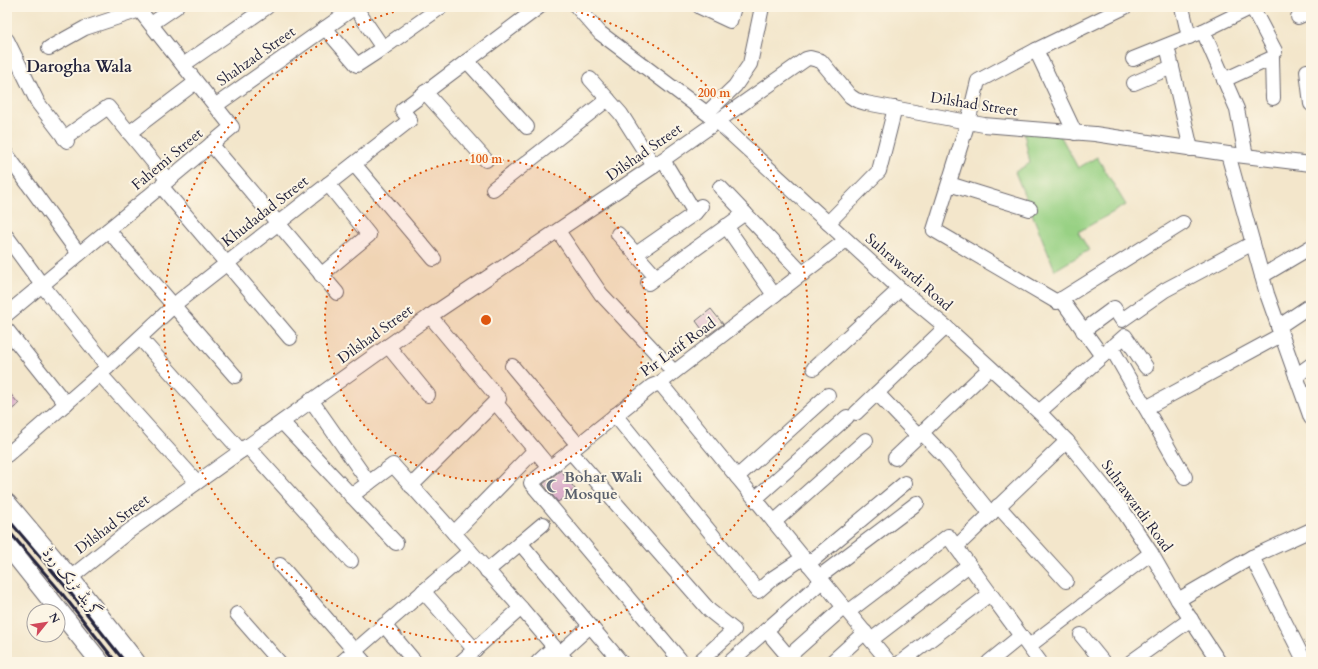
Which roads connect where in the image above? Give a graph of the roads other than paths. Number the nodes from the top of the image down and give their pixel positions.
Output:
1 (176, 7) edge
2 (267, 7) edge
3 (355, 7) edge
4 (441, 7) edge
5 (539, 7) edge
6 (577, 7) edge
7 (700, 7) edge
8 (734, 7) edge
9 (762, 7) edge
10 (1125, 7) edge
11 (1182, 7) edge
12 (1252, 7) edge
13 (139, 9) edge
14 (1311, 11) edge
15 (1298, 18) dead end
16 (151, 24) junction
17 (326, 28) junction
18 (1203, 31) junction
19 (1190, 37) junction
20 (7, 40) edge
21 (1167, 46) junction
22 (49, 48) dead end
23 (383, 48) junction
24 (1036, 50) junction
25 (1275, 52) dead end
26 (1133, 59) dead end
27 (467, 61) junction
28 (183, 65) junction
29 (1172, 67) junction
30 (1307, 71) dead end
31 (590, 79) dead end
32 (1224, 80) junction
33 (196, 82) junction
34 (1134, 83) dead end
35 (425, 92) junction
36 (1273, 98) dead end
37 (608, 99) junction
38 (1311, 104) edge
39 (215, 106) junction
40 (895, 108) junction
41 (712, 118) junction
42 (968, 122) junction
43 (527, 127) dead end
44 (129, 133) junction
45 (1075, 133) junction
46 (211, 144) junction
47 (1191, 149) junction
48 (1228, 154) junction
49 (7, 156) edge
50 (1246, 156) junction
51 (486, 160) dead end
52 (658, 163) junction
53 (354, 164) junction
54 (1311, 164) edge
55 (165, 183) junction
56 (328, 184) junction
57 (949, 184) junction
58 (720, 186) dead end
59 (493, 189) dead end
60 (1030, 209) dead end
61 (745, 213) junction
62 (278, 223) junction
63 (828, 223) junction
64 (1183, 223) dead end
65 (726, 226) junction
66 (108, 230) junction
67 (558, 231) junction
68 (618, 234) dead end
69 (7, 237) edge
70 (846, 240) junction
71 (1253, 243) junction
72 (1311, 247) edge
73 (79, 254) junction
74 (636, 254) junction
75 (434, 259) dead end
76 (227, 263) junction
77 (803, 274) junction
78 (321, 275) junction
79 (1262, 276) junction
80 (42, 285) junction
81 (900, 289) junction
82 (337, 293) dead end
83 (774, 295) junction
84 (1061, 299) junction
85 (1311, 305) edge
86 (174, 306) junction
87 (8, 311) edge
88 (430, 316) junction
89 (946, 327) junction
90 (7, 330) edge
91 (1083, 331) junction
92 (1280, 331) junction
93 (140, 338) junction
94 (290, 338) dead end
95 (388, 346) junction
96 (1106, 351) junction
97 (512, 366) dead end
98 (1311, 366) edge
99 (1146, 367) dead end
100 (814, 368) dead end
101 (990, 368) junction
102 (104, 371) junction
103 (674, 372) junction
104 (235, 376) dead end
105 (1296, 376) junction
106 (660, 383) junction
107 (877, 393) junction
108 (428, 395) dead end
109 (828, 395) dead end
110 (311, 400) junction
111 (495, 402) junction
112 (66, 404) junction
113 (1146, 408) junction
114 (1039, 412) junction
115 (616, 415) junction
116 (1311, 418) edge
117 (282, 422) junction
118 (920, 435) junction
119 (866, 440) dead end
120 (1067, 441) junction
121 (574, 448) junction
122 (244, 449) junction
123 (535, 450) junction
124 (7, 455) edge
125 (895, 458) dead end
126 (550, 468) junction
127 (737, 477) junction
128 (1185, 477) dead end
129 (197, 482) junction
130 (369, 483) junction
131 (905, 483) dead end
132 (411, 486) junction
133 (351, 496) junction
134 (755, 499) junction
135 (7, 503) edge
136 (917, 503) dead end
137 (994, 510) junction
138 (774, 522) junction
139 (543, 524) dead end
140 (1311, 530) edge
141 (454, 533) junction
142 (396, 543) dead end
143 (520, 543) junction
144 (7, 545) edge
145 (956, 547) junction
146 (470, 551) junction
147 (1151, 554) junction
148 (1252, 557) junction
149 (351, 561) dead end
150 (806, 561) junction
151 (280, 565) dead end
152 (969, 565) junction
153 (487, 571) junction
154 (70, 578) junction
155 (821, 579) junction
156 (1066, 581) dead end
157 (423, 592) junction
158 (990, 594) junction
159 (1178, 600) junction
160 (521, 608) junction
161 (846, 609) junction
162 (237, 614) dead end
163 (1191, 619) junction
164 (384, 625) junction
165 (590, 626) junction
166 (766, 630) junction
167 (1081, 635) dead end
168 (868, 636) junction
169 (1025, 641) junction
170 (475, 650) junction
171 (354, 651) junction
172 (560, 654) edge
173 (790, 659) edge
174 (100, 662) edge
175 (136, 662) edge
176 (279, 662) edge
177 (342, 662) edge
178 (364, 662) edge
179 (415, 662) edge
180 (461, 662) edge
181 (538, 662) edge
182 (621, 662) edge
183 (682, 662) edge
184 (699, 662) edge
185 (730, 662) edge
186 (832, 662) edge
187 (889, 662) edge
188 (900, 662) edge
189 (989, 662) edge
190 (1040, 662) edge
191 (1104, 662) edge
192 (1131, 662) edge
193 (1219, 662) edge
194 (1305, 662) edge

1 - 16 street
2 - 28 street
3 - 17 street, Shahzad Street
3 - 23 street
4 - 23 street
5 - 27 street, Khudadad Street
6 - 41 street, Suhrawardi Road
7 - 8 street
9 - 41 street
10 - 24 street
11 - 19 street
12 - 18 street
12 - 25 street
13 - 16 street, Fahemi Street
13 - 22 street
14 - 15 street
16 - 28 street, Fahemi Street
17 - 23 street
17 - 39 street, Shahzad Street
18 - 19 street
18 - 32 street
19 - 21 street
20 - 44 street
21 - 26 street
21 - 29 street
24 - 42 street
24 - 45 street
27 - 35 street, Khudadad Street
27 - 43 street
28 - 33 street, Fahemi Street
29 - 34 street
29 - 47 street
30 - 38 street
31 - 37 street
32 - 36 street
32 - 50 street
33 - 39 street, Fahemi Street
33 - 44 street
35 - 51 street
35 - 53 street, Khudadad Street
37 - 52 street
37 - 59 street
39 - 46 street, Fahemi Street
40 - 41 street, Dilshad Street
40 - 42 street, Dilshad Street
40 - 63 street
41 - 52 street, Dilshad Street
41 - 63 street, Suhrawardi Road
42 - 45 street, Dilshad Street
42 - 57 street
44 - 55 street
45 - 47 street, Dilshad Street
46 - 55 street, Fahemi Street
46 - 62 street
47 - 48 street, Dilshad Street
48 - 50 street, Dilshad Street
48 - 71 street
49 - 73 street
50 - 54 street, Dilshad Street
52 - 67 street, Dilshad Street
52 - 74 street
53 - 56 street, Khudadad Street
53 - 75 street
55 - 66 street, Fahemi Street
55 - 76 street
56 - 62 street, Khudadad Street
56 - 78 street
57 - 60 street
57 - 84 street
58 - 61 street
61 - 65 street
61 - 77 street
62 - 76 street, Khudadad Street
62 - 78 street
63 - 70 street, Suhrawardi Road
64 - 84 street
65 - 74 street
65 - 83 street
66 - 73 street, Fahemi Street
66 - 86 street
67 - 88 street, Dilshad Street
67 - 103 street
68 - 74 street
69 - 80 street
70 - 77 street, Pir Latif Road
70 - 81 street, Suhrawardi Road
71 - 79 street
71 - 91 street
72 - 79 street
73 - 80 street, Fahemi Street
76 - 86 street, Khudadad Street
76 - 94 street
77 - 83 street, Pir Latif Road
78 - 82 street
79 - 92 street
80 - 87 street, Fahemi Street
80 - 102 street
81 - 89 street, Suhrawardi Road
81 - 100 street
83 - 103 street, Pir Latif Road
84 - 91 street
85 - 92 street
86 - 93 street, Khudadad Street
86 - 104 street
88 - 95 street, Dilshad Street
88 - 111 street
89 - 101 street, Suhrawardi Road
89 - 107 street
90 - 112 street
91 - 96 street
92 - 105 street
92 - 113 street
93 - 102 street, Khudadad Street
93 - 122 street
95 - 108 street
95 - 110 street, Dilshad Street
96 - 99 street
96 - 113 street
96 - 114 street
97 - 121 street
98 - 105 street
101 - 114 street, Suhrawardi Road
101 - 118 street
102 - 112 street, Khudadad Street
102 - 129 street
103 - 106 street, Pir Latif Road
105 - 116 street
106 - 115 street, Pir Latif Road
106 - 127 street
107 - 118 street
107 - 134 street
109 - 127 street
110 - 117 street, Dilshad Street
110 - 130 street
111 - 123 street
111 - 132 street
112 - 124 street, Khudadad Street
113 - 128 street
114 - 120 street, Suhrawardi Road
115 - 121 street, Pir Latif Road
115 - 150 street
117 - 122 street, Dilshad Street
117 - 133 street
118 - 125 street
118 - 137 street
119 - 138 street
120 - 137 street
120 - 147 street, Suhrawardi Road
121 - 126 street, Pir Latif Road
121 - 184 street
122 - 129 street, Dilshad Street
122 - 149 street
123 - 126 street
123 - 141 street
126 - 183 street, Pir Latif Road
127 - 134 street
129 - 154 street, Dilshad Street
130 - 132 street
130 - 133 street
131 - 150 street
132 - 141 street
133 - 142 street
134 - 138 street
135 - 154 main road, گرینڈ ٹرنک روڈ
136 - 155 street
137 - 145 street
137 - 156 street
138 - 150 street
139 - 143 street
140 - 148 street
141 - 146 street
143 - 153 street
143 - 165 street
144 - 174 main road, گرینڈ ٹرنک روڈ
145 - 152 street
145 - 161 street
146 - 153 street
146 - 157 street
147 - 159 street, Suhrawardi Road
147 - 169 street
148 - 159 street
148 - 194 street
150 - 155 street
151 - 171 street
152 - 158 street
152 - 168 street
153 - 160 street
154 - 175 main road, گرینڈ ٹرنک روڈ
155 - 161 street
155 - 166 street
157 - 164 street
157 - 170 street
158 - 169 street
158 - 188 street
159 - 163 street, Suhrawardi Road
160 - 170 street
160 - 172 street
161 - 168 street
161 - 173 street
162 - 176 street
163 - 192 street
163 - 193 street, Suhrawardi Road
164 - 171 street
164 - 179 street
165 - 172 street
165 - 182 street
166 - 173 street
166 - 185 street
167 - 191 street
168 - 186 street
168 - 187 street
169 - 189 street
169 - 190 street
170 - 180 street
171 - 177 street
171 - 178 street
172 - 181 street

